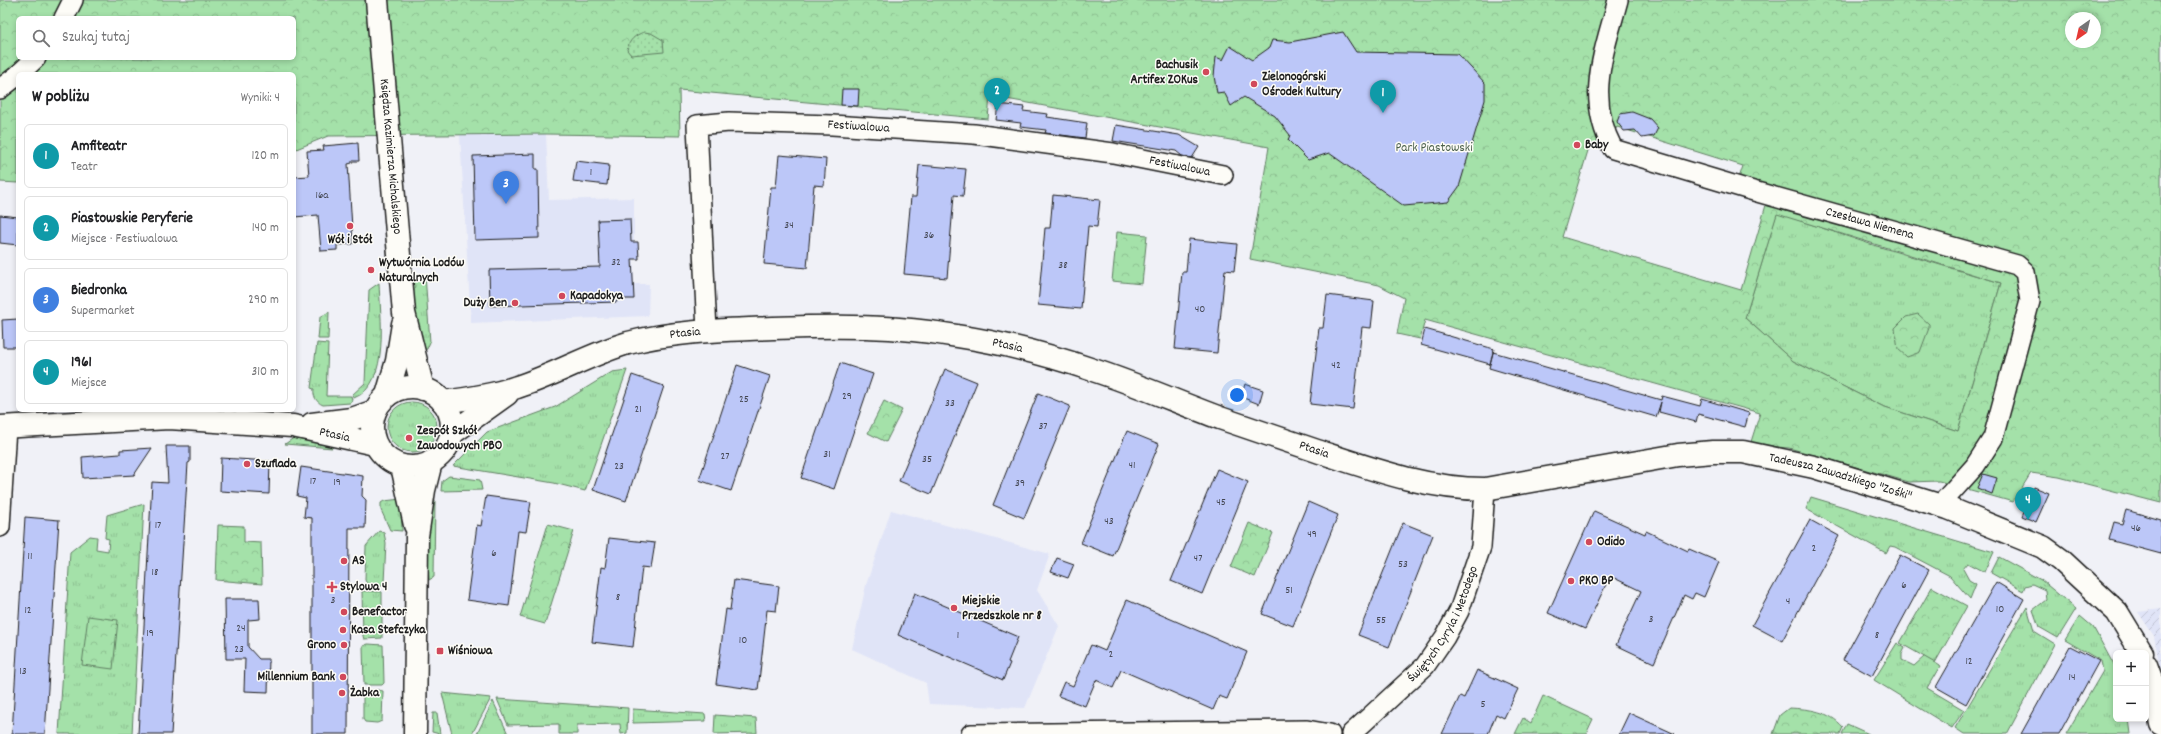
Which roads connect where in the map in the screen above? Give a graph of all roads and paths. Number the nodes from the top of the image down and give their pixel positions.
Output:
1 (73, 0) edge
2 (377, 0) edge
3 (1618, 0) edge
4 (65, 16) edge
5 (34, 60) edge
6 (20, 72) edge
7 (16, 76) edge
8 (0, 89) edge
9 (1222, 175) dead end
10 (404, 313) junction
11 (707, 331) junction
12 (517, 388) junction
13 (424, 389) junction
14 (443, 402) junction
15 (381, 403) junction
16 (293, 426) junction
17 (3, 427) edge
18 (451, 434) junction
19 (375, 444) junction
20 (431, 462) junction
21 (402, 466) junction
22 (1485, 489) junction
23 (1940, 505) junction
24 (0, 527) edge
25 (417, 536) junction
26 (2140, 650) edge
27 (2149, 673) edge
28 (2161, 724) edge
29 (415, 734) edge
30 (971, 734) edge
31 (1330, 734) edge
32 (1352, 734) edge

1 - 4 street
2 - 10 street, Księdza Kazimierza Michalskiego
3 - 23 street, Czesława Niemena
5 - 6 street
7 - 8 street
9 - 11 street, Festiwalowa
10 - 13 street, Księdza Kazimierza Michalskiego
10 - 15 street, Księdza Kazimierza Michalskiego
11 - 12 street, Ptasia
11 - 22 street, Ptasia
12 - 14 street, Ptasia
12 - 18 street, Ptasia
13 - 14 street
13 - 15 street
14 - 18 street
15 - 16 street, Ptasia
15 - 19 street
16 - 17 street, Ptasia
16 - 19 street, Ptasia
17 - 24 street
18 - 20 street
19 - 21 street
20 - 21 street
20 - 25 street
21 - 25 street
22 - 23 street, Tadeusza Zawadzkiego "Zośki"
22 - 32 street, Świętych Cyryla i Metodego
23 - 26 street, Tadeusza Zawadzkiego "Zośki"
25 - 29 street
27 - 28 street
30 - 31 street

